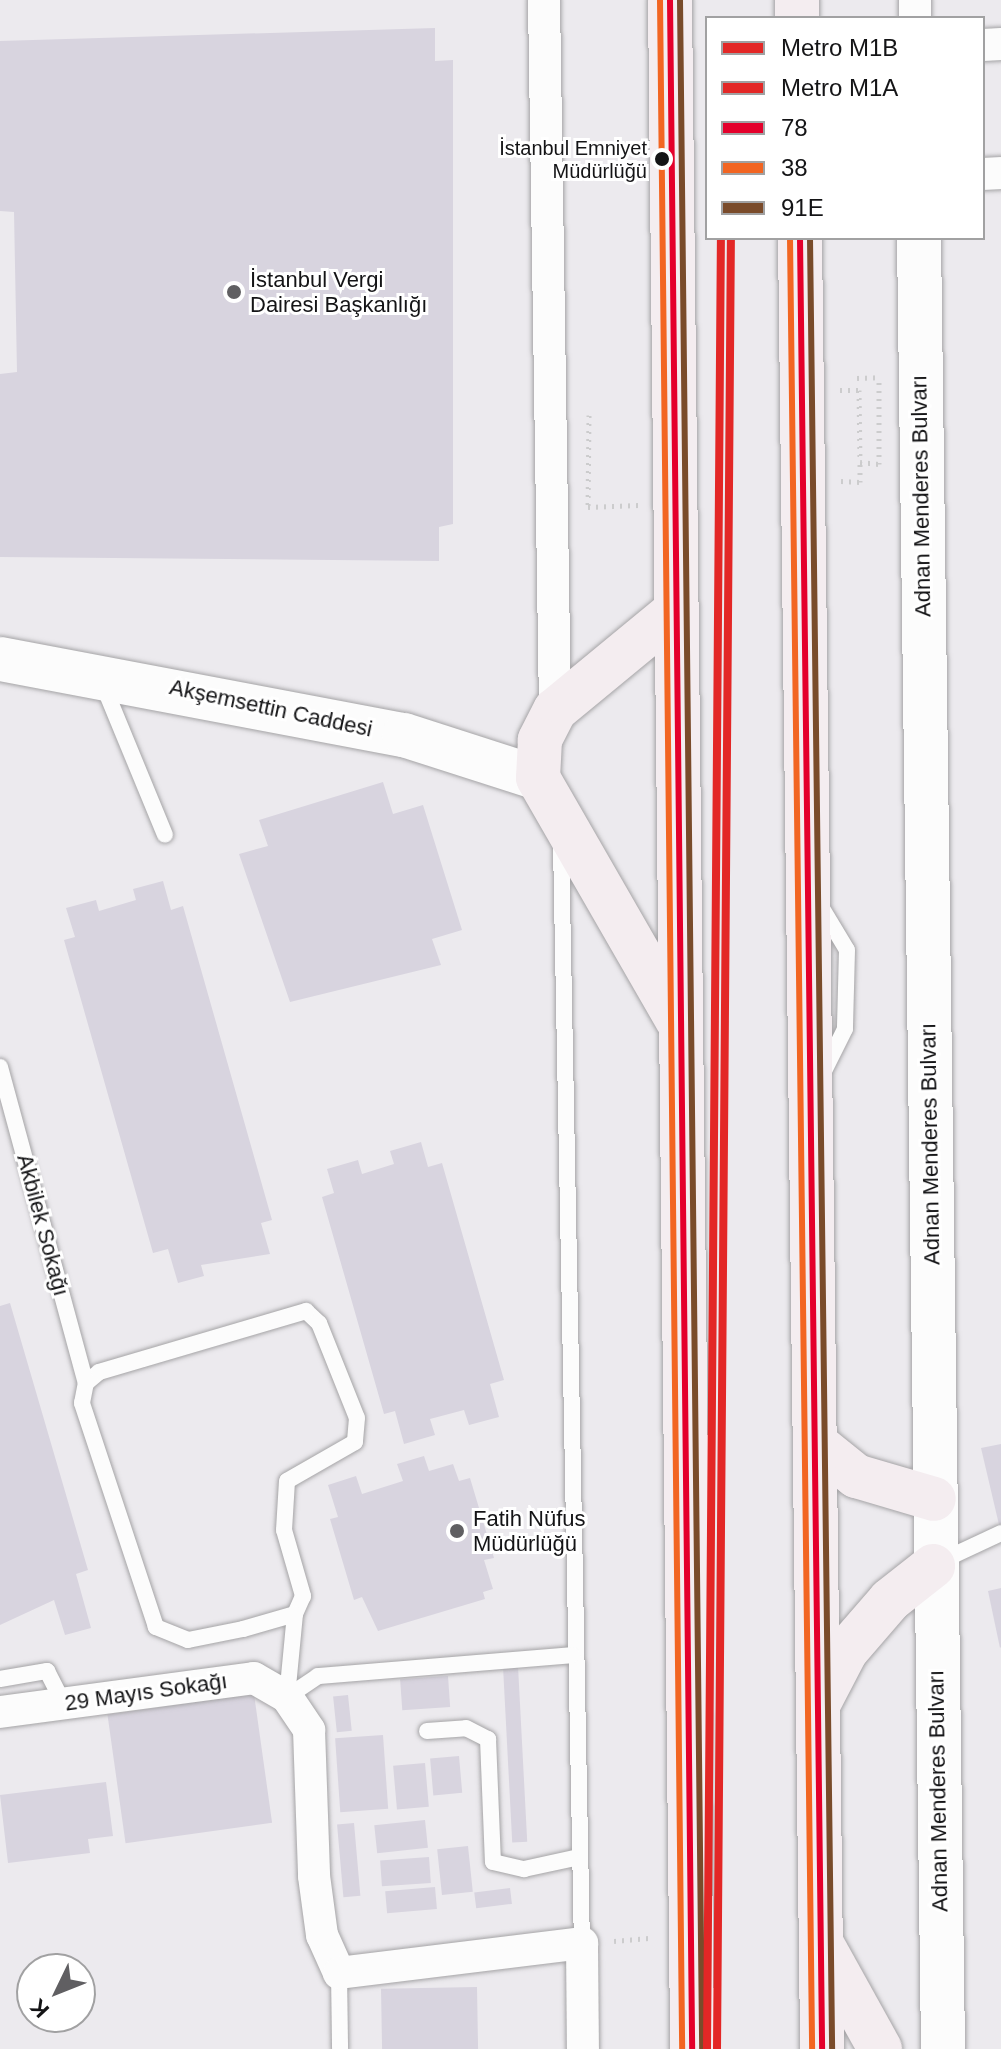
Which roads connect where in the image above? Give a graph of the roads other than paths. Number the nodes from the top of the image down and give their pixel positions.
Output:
1 (544, 0) edge
2 (670, 0) edge
3 (800, 240) edge
4 (919, 240) edge
5 (674, 612) junction
6 (0, 659) edge
7 (99, 673) junction
8 (555, 710) junction
9 (538, 778) junction
10 (561, 822) junction
11 (165, 835) dead end
12 (678, 1023) junction
13 (0, 1067) edge
14 (86, 1383) junction
15 (815, 1443) junction
16 (934, 1499) junction
17 (1001, 1533) edge
18 (933, 1566) junction
19 (295, 1614) junction
20 (572, 1655) junction
21 (0, 1679) edge
22 (287, 1697) junction
23 (64, 1704) junction
24 (817, 1707) junction
25 (0, 1712) edge
26 (427, 1731) dead end
27 (579, 1857) junction
28 (820, 1940) junction
29 (582, 1943) junction
30 (339, 1973) junction
31 (340, 2049) edge
32 (583, 2049) edge
33 (692, 2049) edge
34 (822, 2049) edge
35 (880, 2049) edge
36 (943, 2049) edge

1 - 8 street
2 - 5 main road
3 - 15 main road
4 - 16 main road, Adnan Menderes Bulvarı
5 - 8 main road
5 - 12 main road
6 - 7 main road, Akşemsettin Caddesi
7 - 9 main road, Akşemsettin Caddesi
7 - 11 lane
8 - 9 main road
9 - 10 main road
10 - 12 main road
10 - 20 lane
12 - 33 main road
13 - 14 lane, Akbilek Sokağı
14 - 19 lane, Akbilek Sokağı
14 - 19 lane
15 - 16 main road
15 - 24 main road
16 - 18 main road, Adnan Menderes Bulvarı
17 - 18 lane
18 - 24 main road
18 - 36 main road, Adnan Menderes Bulvarı
19 - 22 lane
20 - 22 lane
20 - 27 lane
21 - 23 lane
22 - 23 street, 29 Mayıs Sokağı
22 - 30 street
23 - 25 street, 29 Mayıs Sokağı
24 - 28 main road
26 - 27 lane
27 - 29 lane
28 - 34 main road
28 - 35 main road
29 - 30 street
29 - 32 street
30 - 31 lane

